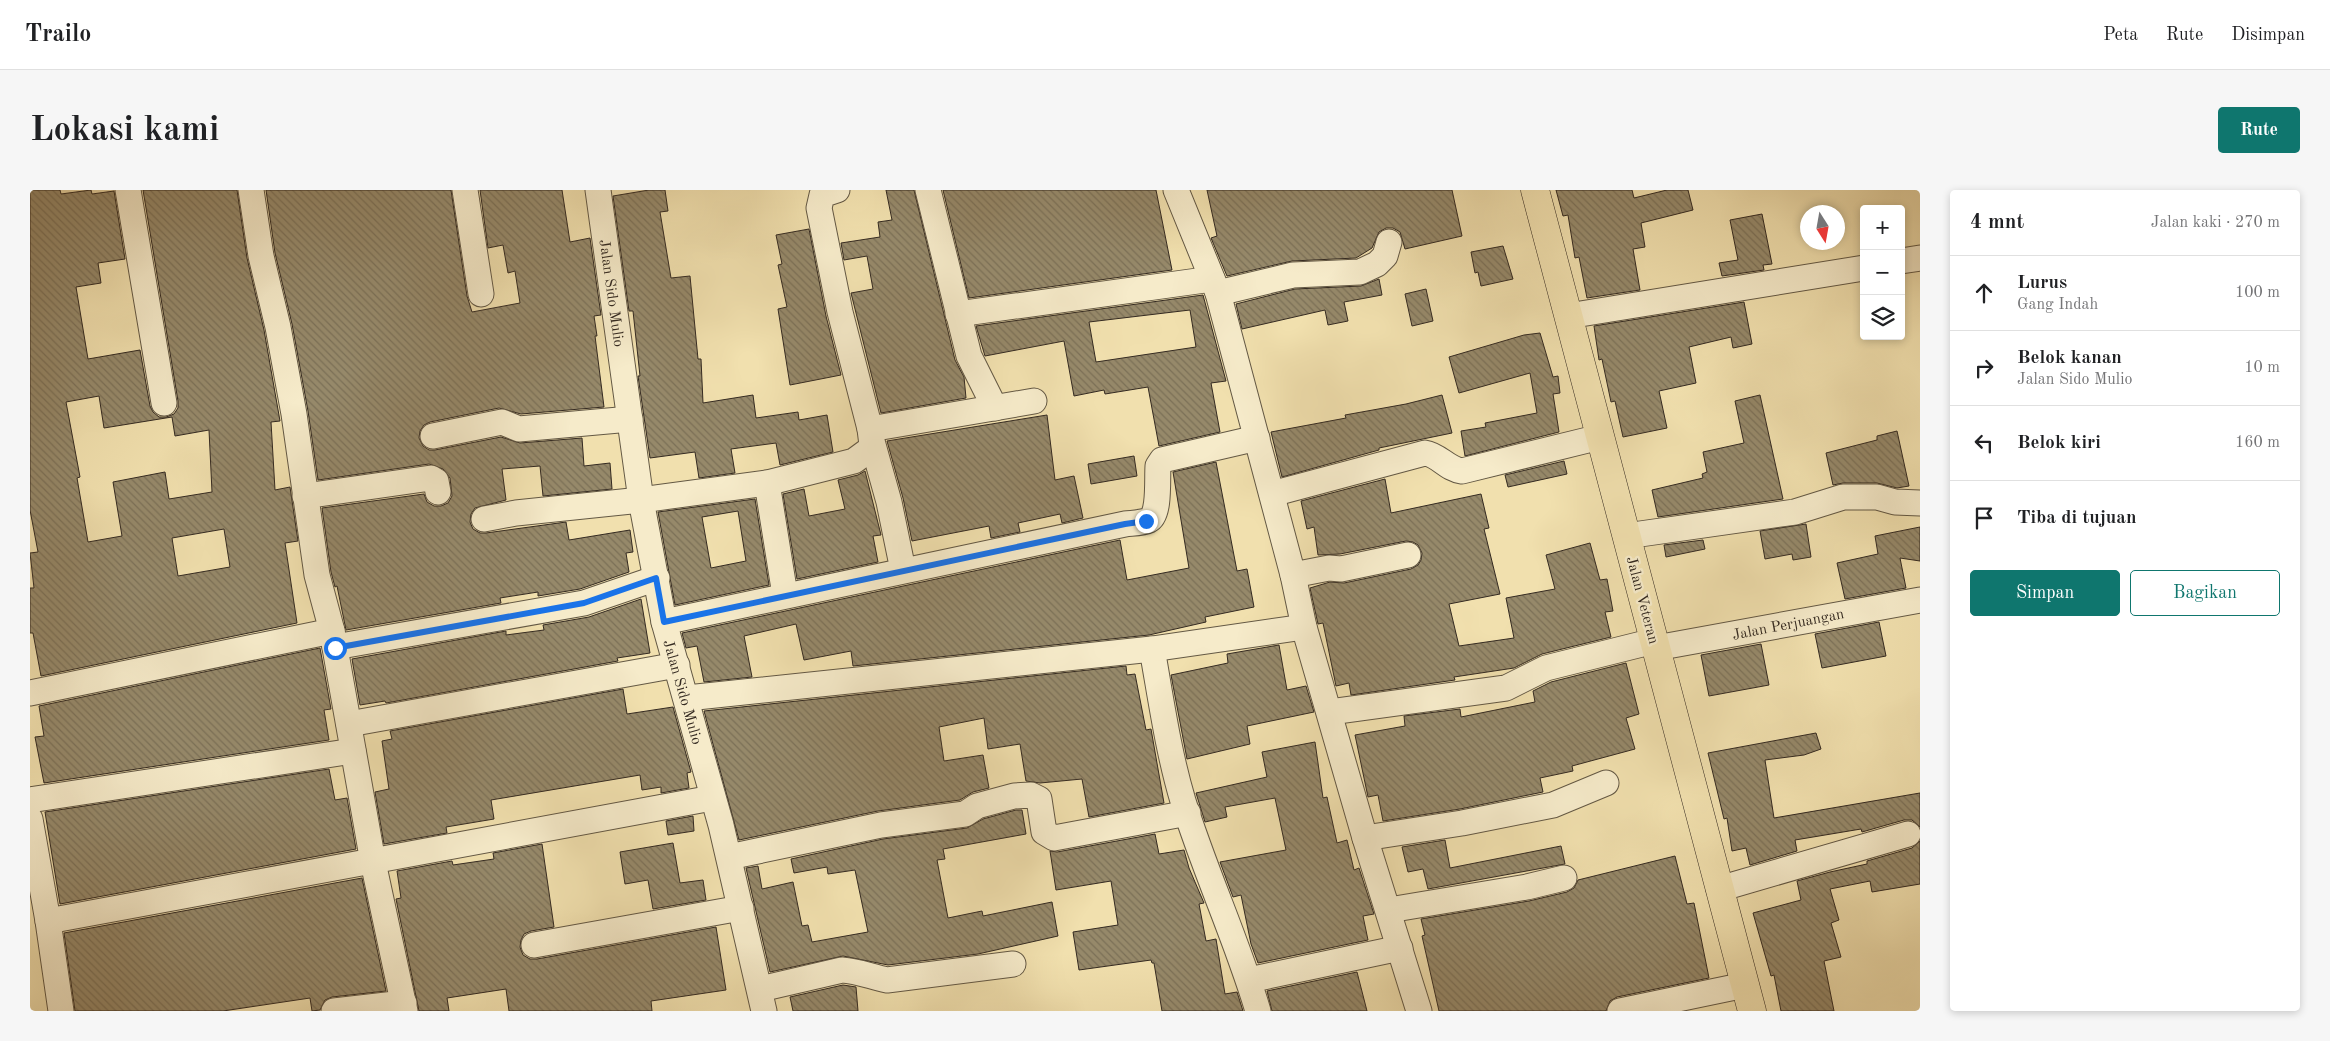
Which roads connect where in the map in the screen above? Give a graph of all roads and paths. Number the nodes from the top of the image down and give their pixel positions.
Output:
1 (128, 190) edge
2 (250, 190) edge
3 (465, 190) edge
4 (598, 190) edge
5 (837, 190) edge
6 (928, 190) edge
7 (1176, 190) edge
8 (1535, 190) edge
9 (1389, 242) dead end
10 (1920, 258) edge
11 (1905, 261) edge
12 (1860, 269) edge
13 (1215, 286) junction
14 (481, 294) dead end
15 (958, 314) junction
16 (1568, 316) junction
17 (1034, 401) dead end
18 (164, 403) dead end
19 (995, 408) junction
20 (630, 419) junction
21 (871, 435) junction
22 (432, 436) dead end
23 (1600, 437) junction
24 (1257, 438) junction
25 (767, 482) junction
26 (438, 492) dead end
27 (1272, 494) junction
28 (304, 496) junction
29 (641, 500) junction
30 (1920, 502) edge
31 (484, 519) dead end
32 (1626, 536) junction
33 (1408, 555) dead end
34 (903, 570) junction
35 (1293, 575) junction
36 (656, 578) junction
37 (785, 595) junction
38 (1920, 600) edge
39 (664, 622) junction
40 (1304, 627) junction
41 (333, 639) junction
42 (1655, 644) junction
43 (1152, 649) junction
44 (677, 665) junction
45 (30, 693) edge
46 (687, 698) junction
47 (1330, 712) junction
48 (349, 724) junction
49 (353, 751) junction
50 (1606, 783) dead end
51 (712, 798) junction
52 (30, 800) edge
53 (1188, 813) junction
54 (30, 819) edge
55 (1908, 834) dead end
56 (1365, 838) junction
57 (730, 857) junction
58 (373, 862) junction
59 (1564, 878) dead end
60 (1719, 888) junction
61 (741, 908) junction
62 (1389, 910) junction
63 (48, 921) junction
64 (534, 945) dead end
65 (1400, 948) junction
66 (1013, 964) dead end
67 (1249, 980) junction
68 (1745, 984) junction
69 (762, 1000) edge
70 (405, 1007) edge
71 (61, 1011) edge
72 (334, 1011) edge
73 (1258, 1011) edge
74 (1419, 1011) edge
75 (1620, 1011) edge
76 (1752, 1011) edge

1 - 18 street
2 - 28 street
3 - 14 street
4 - 20 street, Jalan Sido Mulio
5 - 21 street
6 - 15 street
7 - 13 street
8 - 16 main road, Jalan Veteran
9 - 13 street
10 - 11 street
12 - 16 street
13 - 15 street
13 - 24 street
15 - 19 street
16 - 23 main road, Jalan Veteran
17 - 19 street
19 - 21 street
20 - 22 street
20 - 29 street, Jalan Sido Mulio
21 - 25 street
21 - 34 street
23 - 27 street
23 - 32 main road, Jalan Veteran
24 - 27 street
24 - 34 street
25 - 29 street
25 - 37 street
26 - 28 street
27 - 35 street
28 - 41 street
29 - 31 street
29 - 36 street, Jalan Sido Mulio
30 - 32 street
32 - 42 main road, Jalan Veteran
33 - 35 street
34 - 37 street
35 - 40 street
36 - 39 street, Jalan Sido Mulio
36 - 41 street
37 - 39 street
38 - 42 street, Jalan Perjuangan
39 - 44 street, Jalan Sido Mulio
40 - 43 street
40 - 47 street
41 - 45 street
41 - 48 street
42 - 47 street, Jalan Perjuangan
42 - 60 main road, Jalan Veteran
43 - 46 street
43 - 53 street
44 - 46 street, Jalan Sido Mulio
44 - 48 street
46 - 51 street, Jalan Sido Mulio
47 - 56 street
48 - 49 street
49 - 52 street
49 - 58 street
50 - 56 street
51 - 57 street, Jalan Sido Mulio
51 - 58 street
53 - 57 street
53 - 67 street
54 - 63 street
55 - 60 street
56 - 62 street
57 - 61 street, Jalan Sido Mulio
58 - 63 street
58 - 70 street
59 - 62 street
60 - 68 main road, Jalan Veteran
61 - 64 street
61 - 69 street, Jalan Sido Mulio
62 - 65 street
63 - 71 street
65 - 67 street
65 - 74 street
66 - 69 street
67 - 73 street
68 - 75 street
68 - 76 main road, Jalan Veteran
70 - 72 street

